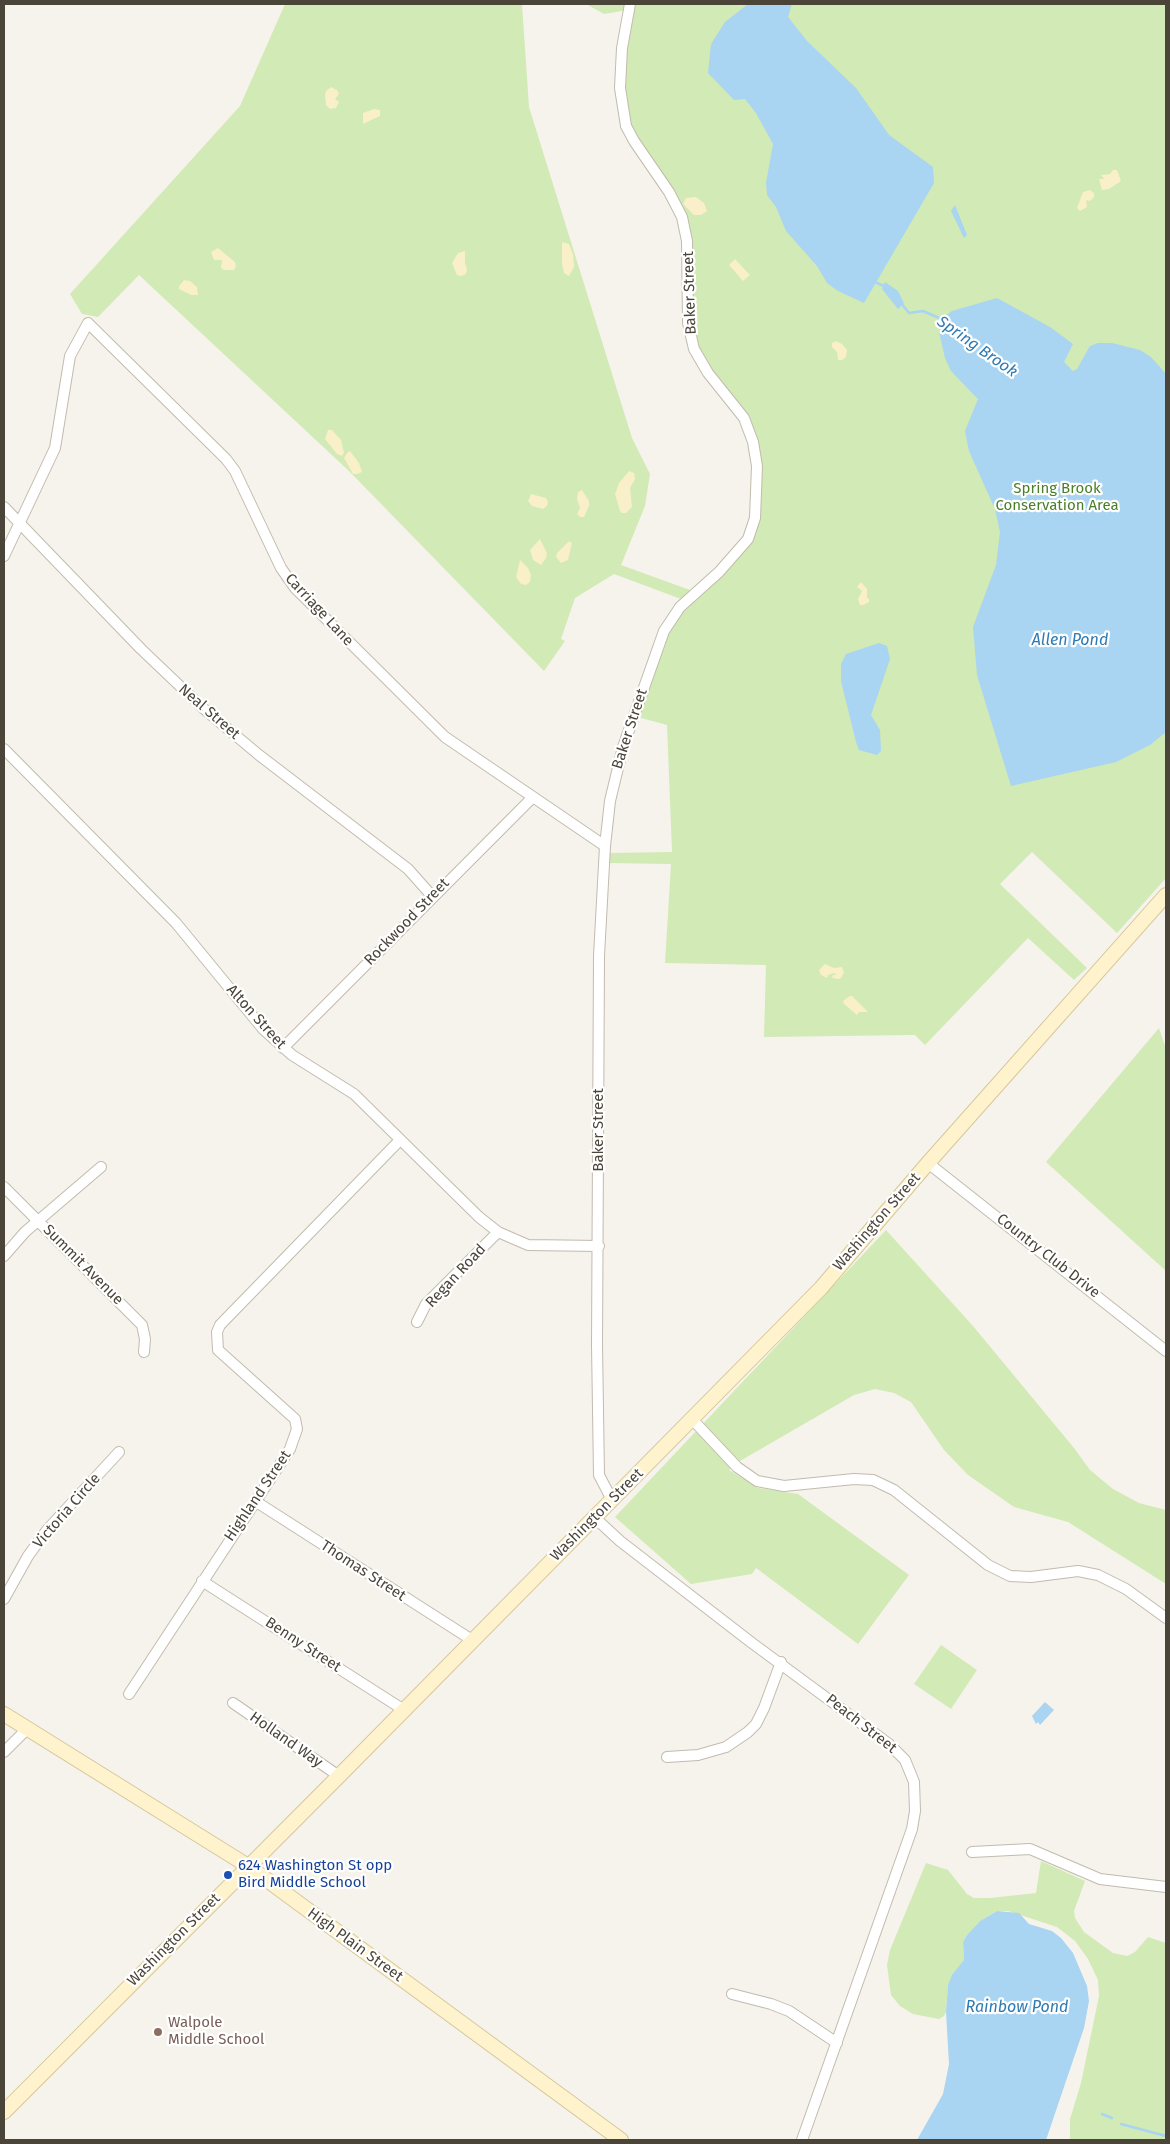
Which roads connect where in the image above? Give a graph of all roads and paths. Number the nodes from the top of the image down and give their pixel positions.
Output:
1 (630, 4) edge
2 (4, 507) edge
3 (19, 521) junction
4 (4, 556) edge
5 (4, 749) edge
6 (532, 798) junction
7 (605, 846) junction
8 (1166, 895) edge
9 (432, 896) junction
10 (283, 1048) junction
11 (400, 1140) junction
12 (928, 1163) junction
13 (101, 1167) dead end
14 (4, 1187) edge
15 (38, 1221) junction
16 (498, 1232) junction
17 (599, 1246) junction
18 (4, 1256) edge
19 (417, 1322) dead end
20 (1166, 1351) edge
21 (144, 1352) dead end
22 (691, 1418) junction
23 (119, 1452) dead end
24 (612, 1500) junction
25 (255, 1501) junction
26 (594, 1517) junction
27 (202, 1581) junction
28 (4, 1599) edge
29 (1166, 1618) edge
30 (472, 1640) junction
31 (781, 1662) junction
32 (129, 1694) dead end
33 (233, 1703) dead end
34 (404, 1710) junction
35 (4, 1714) edge
36 (27, 1729) junction
37 (4, 1752) edge
38 (668, 1757) dead end
39 (339, 1776) junction
40 (972, 1852) dead end
41 (248, 1866) junction
42 (1166, 1886) edge
43 (732, 1994) dead end
44 (837, 2043) junction
45 (4, 2112) edge
46 (621, 2140) edge
47 (802, 2140) edge

1 - 7 street, Baker Street
2 - 3 street, Neal Street
3 - 4 street
3 - 6 street, Carriage Lane
3 - 9 street, Neal Street
5 - 10 street, Alton Street
6 - 7 street, Carriage Lane
6 - 9 street, Rockwood Street
7 - 17 street, Baker Street
8 - 12 main road, Washington Street
9 - 10 street, Rockwood Street
10 - 11 street, Alton Street
11 - 16 street, Alton Street
11 - 25 street, Highland Street
12 - 20 street, Country Club Drive
12 - 22 main road, Washington Street
13 - 15 street
14 - 15 street, Summit Avenue
15 - 18 street
15 - 21 street, Summit Avenue
16 - 17 street, Alton Street
16 - 19 street, Regan Road
17 - 24 street, Baker Street
22 - 24 main road, Washington Street
22 - 29 street
23 - 28 street, Victoria Circle
24 - 26 main road, Washington Street
25 - 27 street, Highland Street
25 - 30 street, Thomas Street
26 - 30 main road, Washington Street
26 - 31 street, Peach Street
27 - 32 street, Highland Street
27 - 34 street, Benny Street
30 - 34 main road, Washington Street
31 - 38 street
31 - 44 street, Peach Street
33 - 39 street, Holland Way
34 - 39 main road, Washington Street
35 - 36 main road, High Plain Street
36 - 37 street
36 - 41 main road, High Plain Street
39 - 41 main road, Washington Street
40 - 42 street
41 - 45 main road, Washington Street
41 - 46 main road, High Plain Street
43 - 44 street
44 - 47 street, Peach Street

